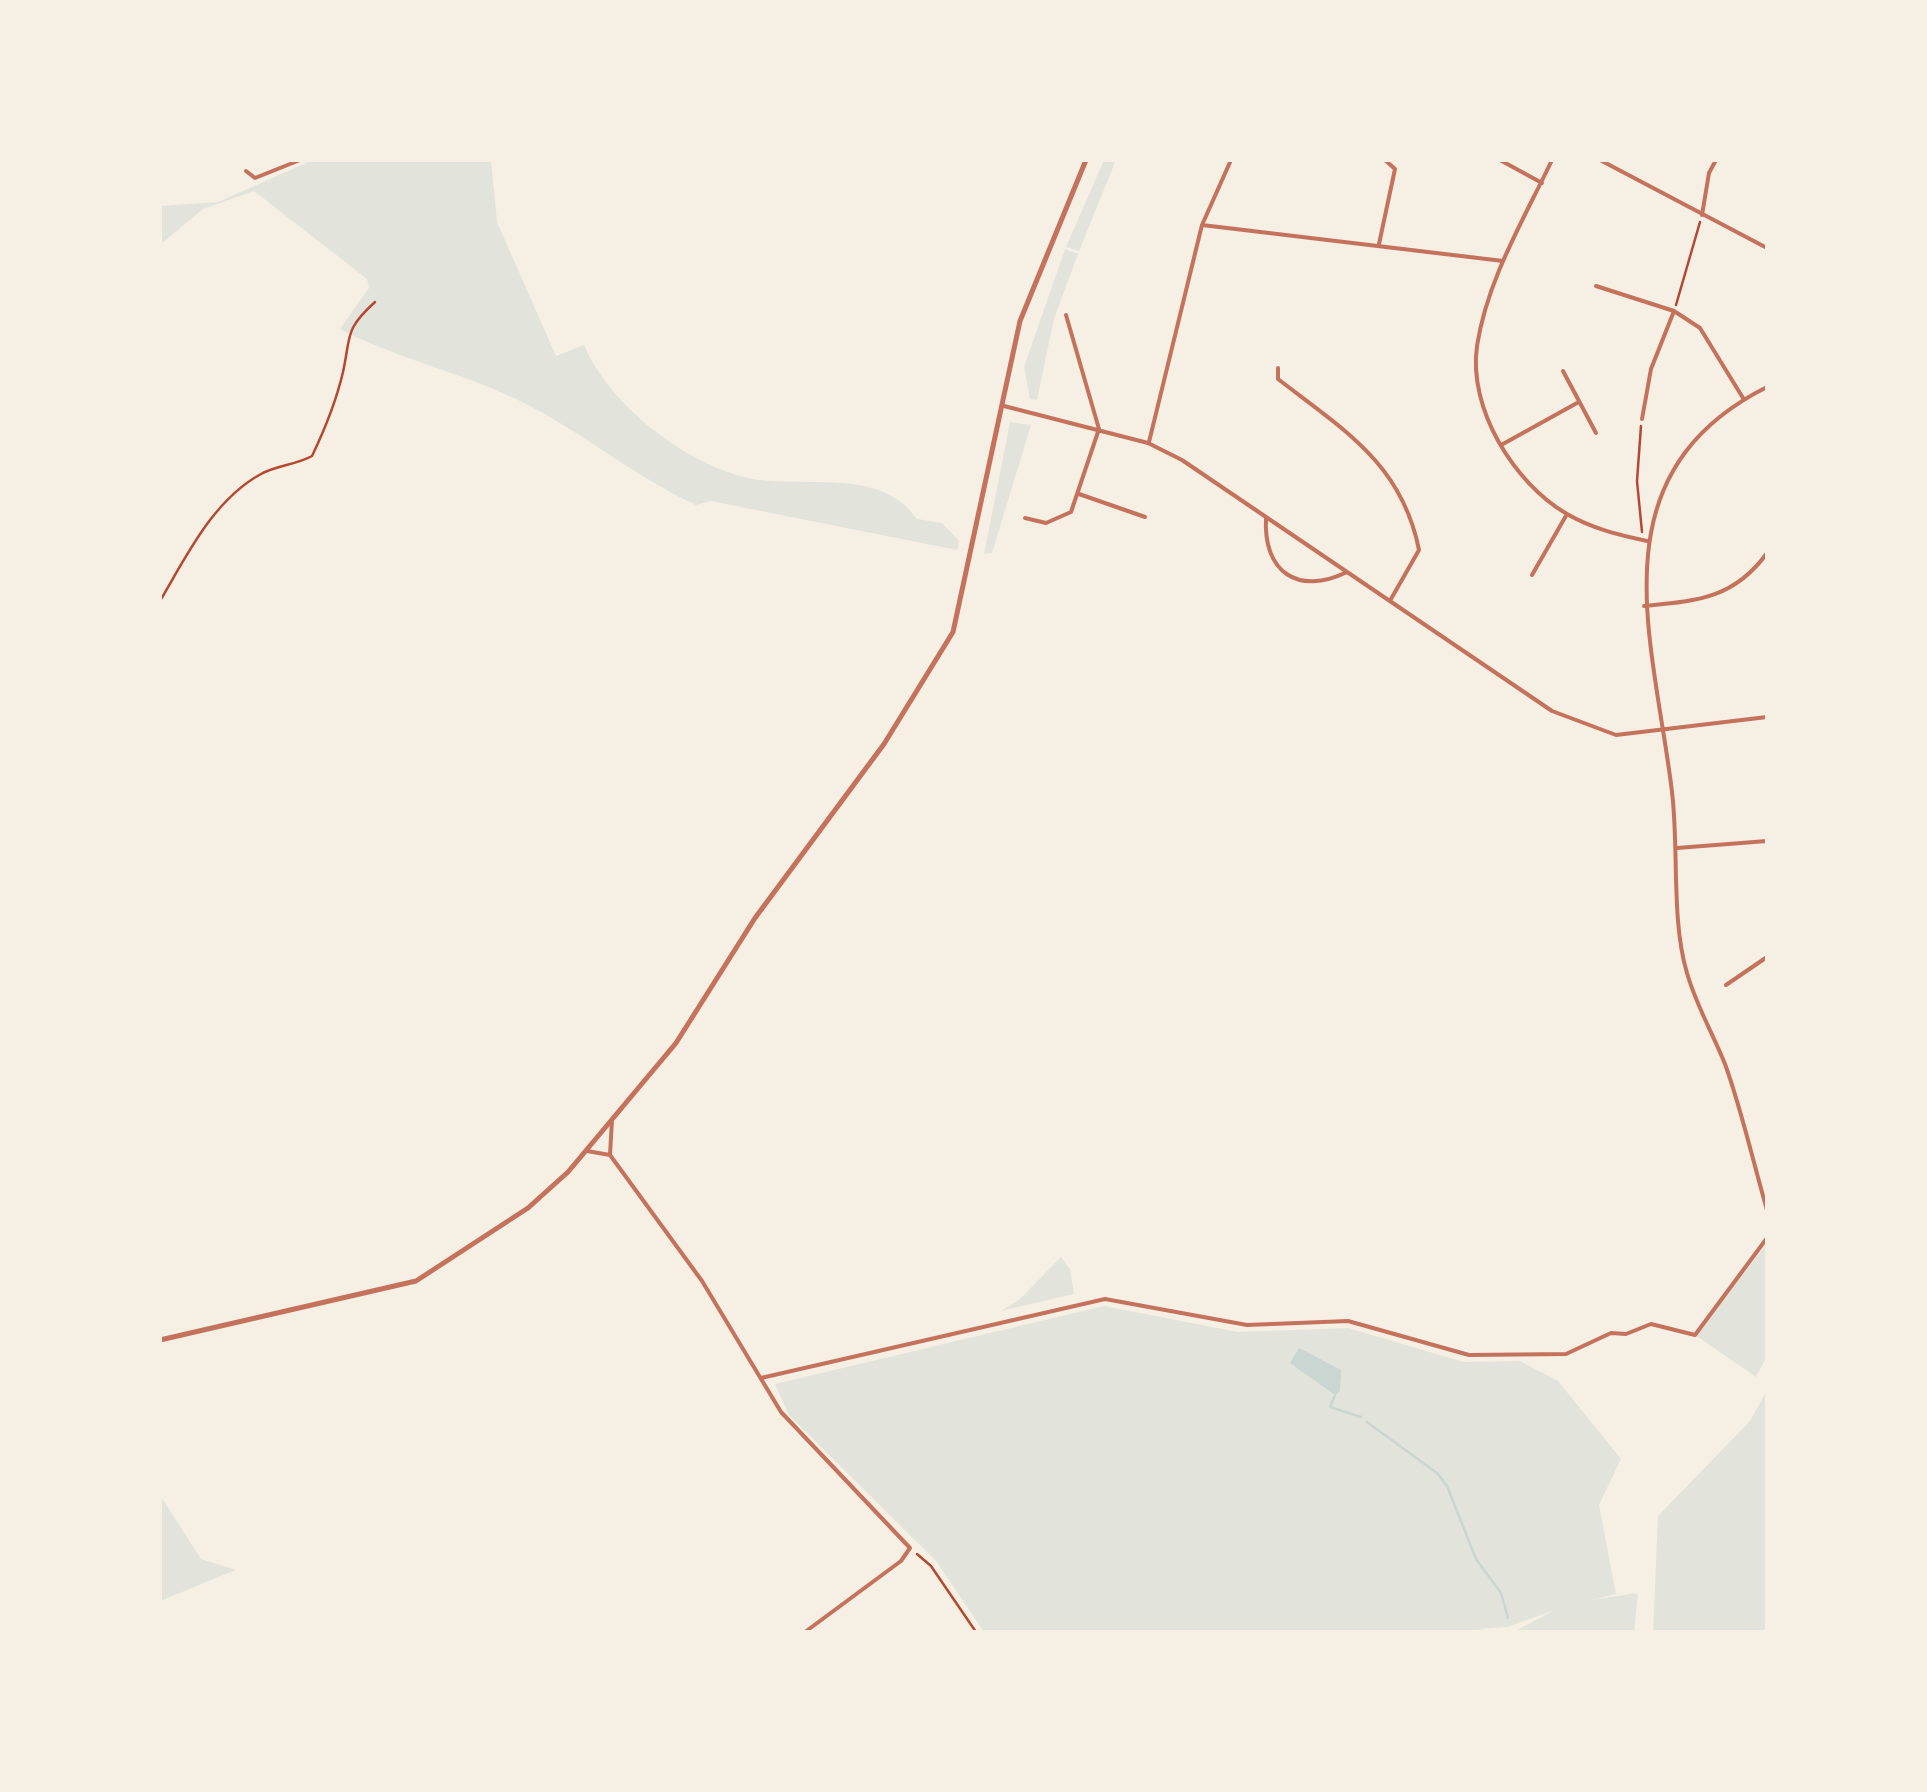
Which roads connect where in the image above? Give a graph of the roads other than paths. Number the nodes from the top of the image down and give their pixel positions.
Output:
1 (300, 160) edge
2 (1086, 160) edge
3 (1232, 160) edge
4 (1385, 160) edge
5 (1500, 160) edge
6 (1552, 160) edge
7 (1600, 160) edge
8 (1716, 160) edge
9 (246, 172) dead end
10 (1542, 182) junction
11 (1702, 214) junction
12 (1202, 225) junction
13 (1379, 245) junction
14 (1767, 248) edge
15 (1504, 260) junction
16 (1596, 286) dead end
17 (1674, 312) junction
18 (1066, 315) dead end
19 (1278, 368) dead end
20 (1563, 371) dead end
21 (1767, 387) edge
22 (1744, 399) junction
23 (1578, 403) junction
24 (1004, 406) junction
25 (1642, 419) road end
26 (1098, 429) junction
27 (1596, 433) dead end
28 (1148, 443) junction
29 (1501, 445) junction
30 (1079, 494) junction
31 (1566, 514) junction
32 (1145, 517) dead end
33 (1025, 518) dead end
34 (1266, 518) junction
35 (1647, 541) junction
36 (1767, 553) edge
37 (1347, 572) junction
38 (1532, 575) dead end
39 (1391, 599) junction
40 (1644, 606) junction
41 (1767, 717) edge
42 (1662, 731) junction
43 (1767, 841) edge
44 (1677, 848) junction
45 (1767, 957) edge
46 (1726, 985) dead end
47 (612, 1120) junction
48 (587, 1151) junction
49 (610, 1155) junction
50 (1767, 1210) edge
51 (1767, 1238) edge
52 (160, 1340) edge
53 (761, 1378) junction
54 (804, 1632) edge

1 - 9 street
2 - 24 street
3 - 12 street
4 - 13 street
5 - 10 street
6 - 10 street
7 - 11 street
8 - 11 street
10 - 15 street
11 - 14 street
12 - 13 street
12 - 28 street
13 - 15 street
15 - 29 street
16 - 17 street
17 - 22 street
17 - 25 street
18 - 26 street
19 - 39 street
20 - 23 street
21 - 22 street
22 - 35 street
23 - 27 street
23 - 29 street
24 - 26 street
24 - 47 street
26 - 28 street
26 - 30 street
28 - 34 street
29 - 31 street
30 - 32 street
30 - 33 street
31 - 35 street
31 - 38 street
34 - 37 street
34 - 37 street
35 - 40 street
36 - 40 street
37 - 39 street
39 - 42 street
40 - 42 street
41 - 42 street
42 - 44 street
43 - 44 street
44 - 50 street
45 - 46 street
47 - 48 street
47 - 49 street
48 - 49 street
48 - 52 street
49 - 53 street
51 - 53 street
53 - 54 street

